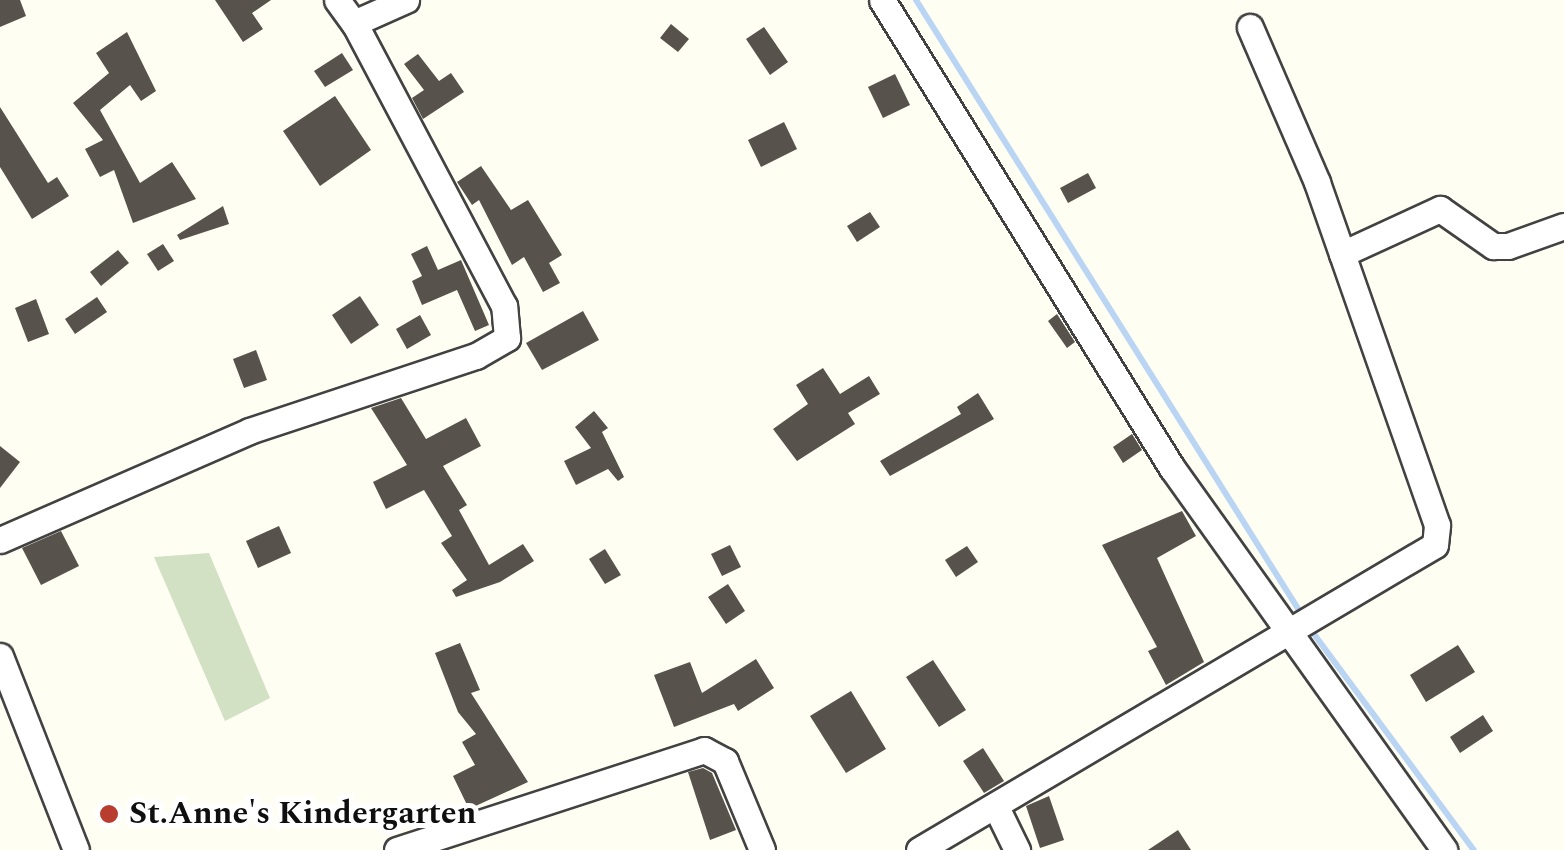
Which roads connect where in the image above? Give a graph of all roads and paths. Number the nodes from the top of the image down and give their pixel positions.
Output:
1 (338, 0) edge
2 (406, 0) edge
3 (882, 0) edge
4 (354, 23) junction
5 (1250, 27) dead end
6 (1564, 226) edge
7 (1342, 254) junction
8 (0, 540) edge
9 (1296, 624) junction
10 (0, 656) edge
11 (997, 809) junction
12 (76, 850) edge
13 (397, 850) edge
14 (762, 850) edge
15 (919, 850) edge
16 (1017, 850) edge
17 (1444, 850) edge

1 - 4 street
2 - 4 street
3 - 9 street
4 - 8 street
5 - 7 street
6 - 7 street
7 - 9 street
9 - 11 street
9 - 17 street
10 - 12 street
11 - 15 street
11 - 16 street
13 - 14 street

